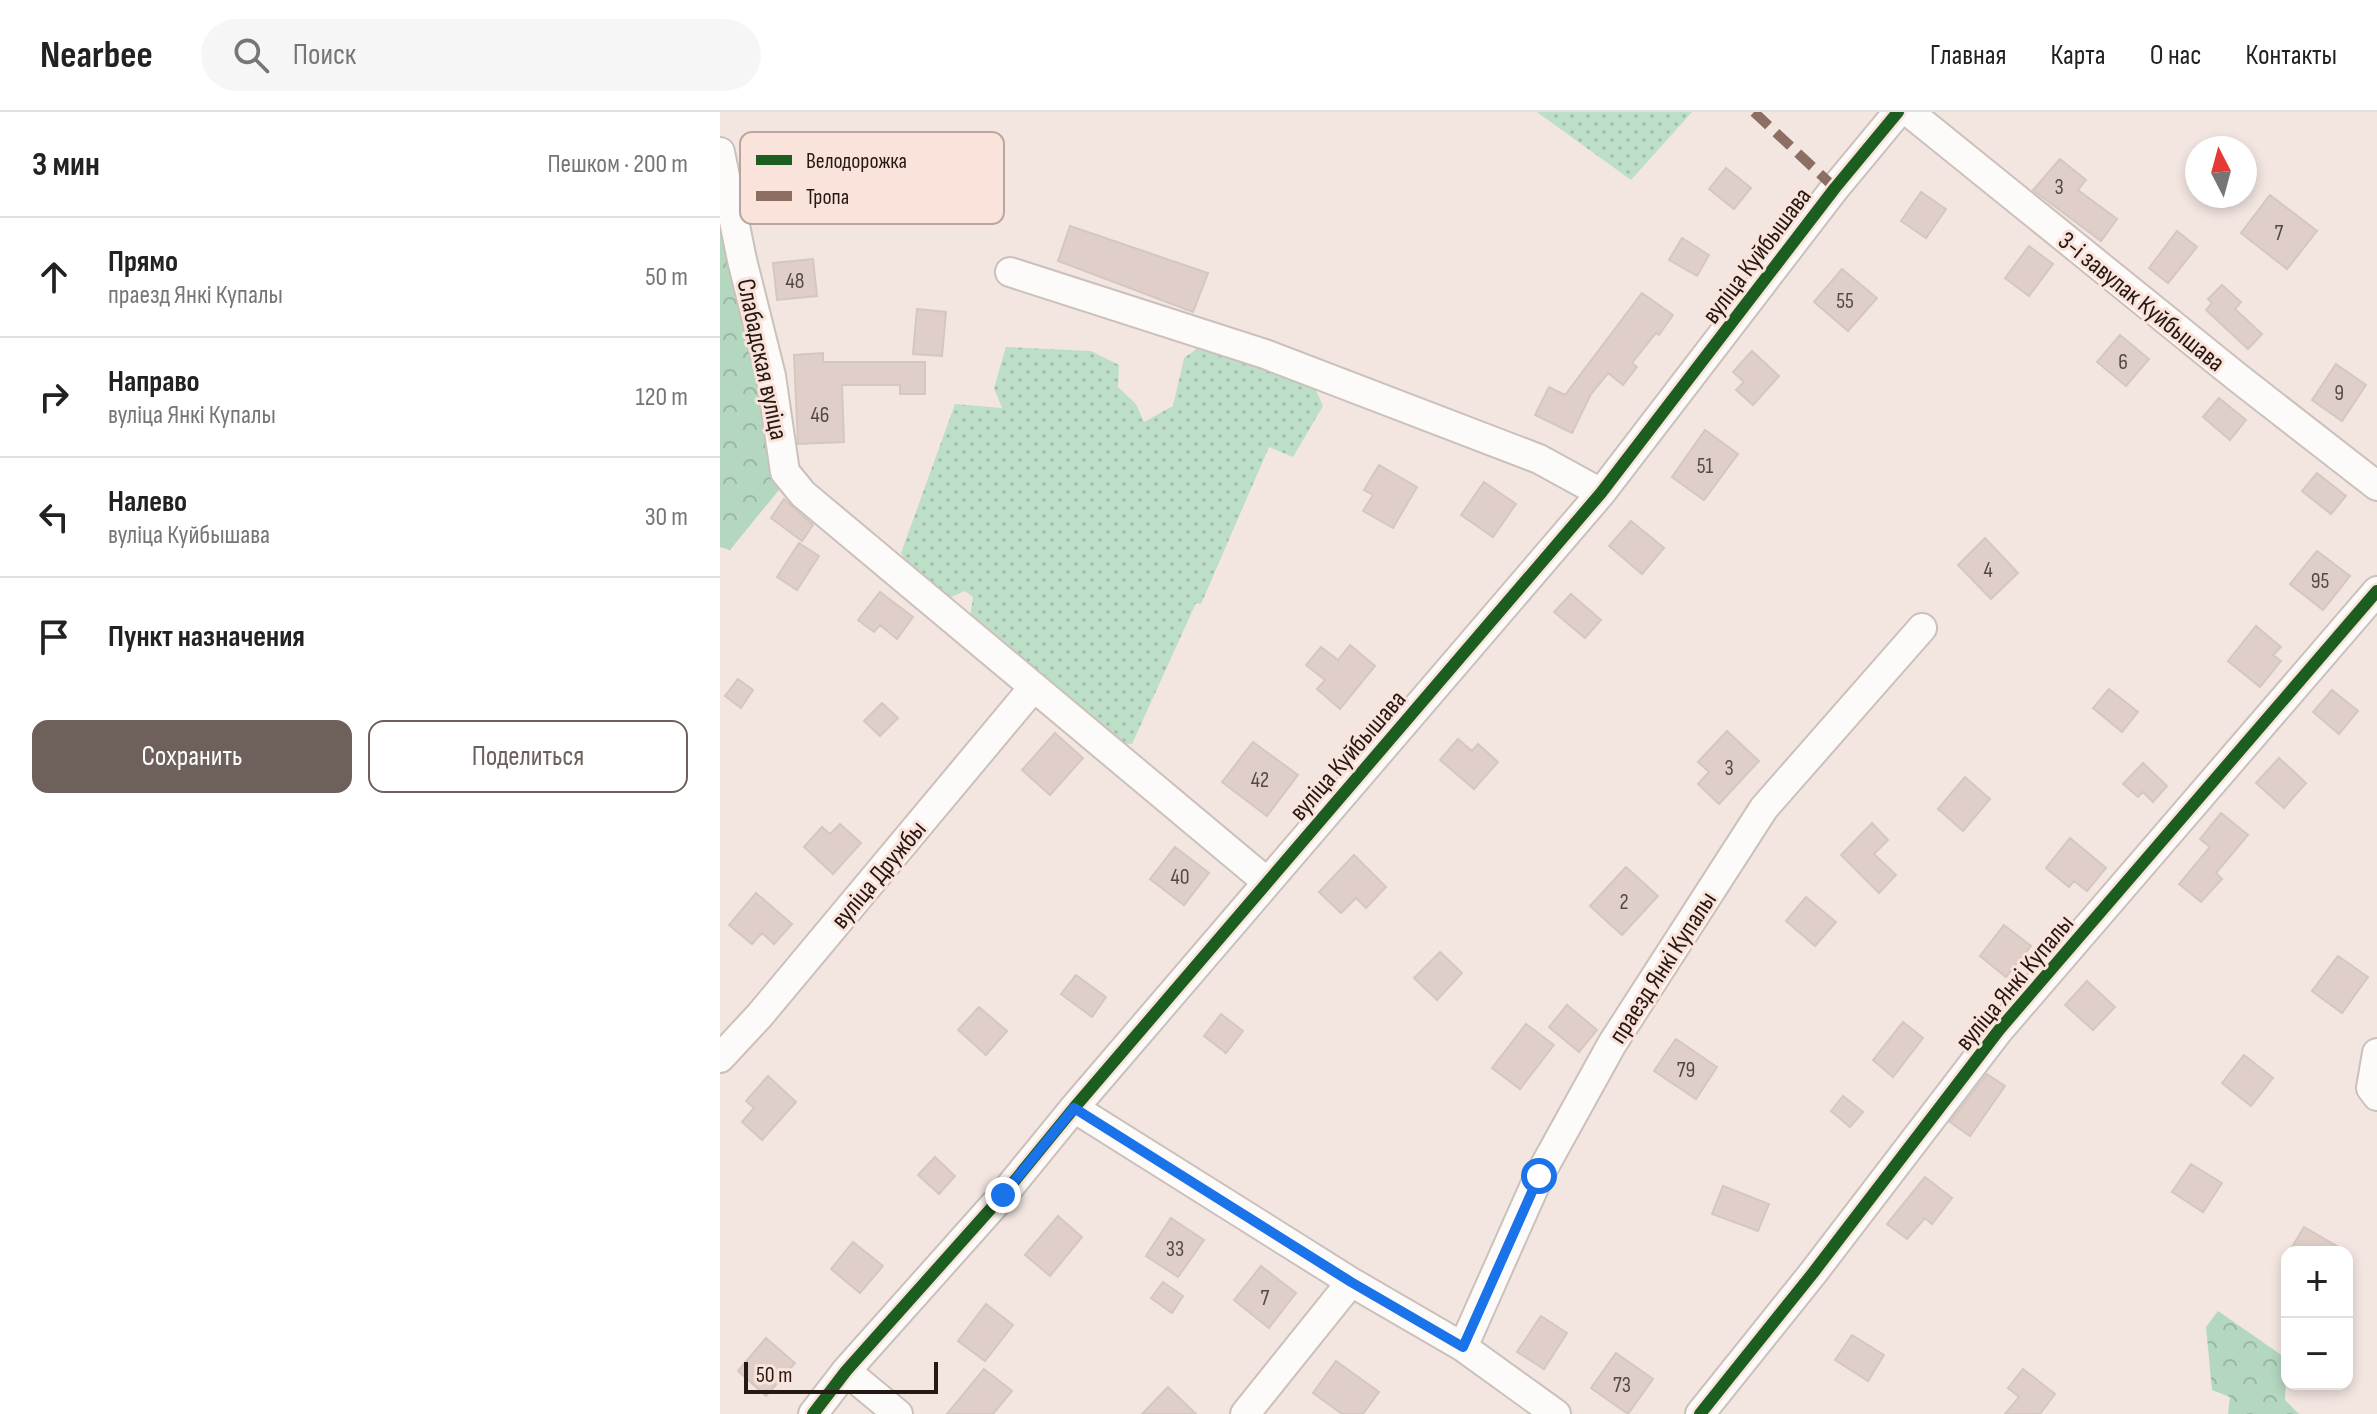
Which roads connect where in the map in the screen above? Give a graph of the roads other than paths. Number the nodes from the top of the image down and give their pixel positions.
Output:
1 (1898, 112) edge
2 (1909, 112) edge
3 (720, 152) edge
4 (1010, 272) dead end
5 (2377, 486) edge
6 (1601, 493) junction
7 (2377, 591) edge
8 (1922, 628) dead end
9 (1033, 688) junction
10 (1267, 882) junction
11 (2377, 1053) edge
12 (720, 1058) edge
13 (2377, 1096) edge
14 (1074, 1108) junction
15 (1351, 1282) junction
16 (1463, 1347) junction
17 (846, 1371) junction
18 (813, 1414) edge
19 (898, 1414) edge
20 (1245, 1414) edge
21 (1556, 1414) edge
22 (1700, 1414) edge

1 - 6 street, вуліца Куйбышава
2 - 5 street, 3-і завулак Куйбышава
3 - 9 street, Слабадская вуліца
4 - 6 street
6 - 10 street, вуліца Куйбышава
7 - 22 street, вуліца Янкі Купалы
8 - 16 street, праезд Янкі Купалы
9 - 10 street
9 - 12 street, вуліца Дружбы
10 - 14 street, вуліца Куйбышава
11 - 13 street
14 - 15 street
14 - 17 street, вуліца Куйбышава
15 - 16 street
15 - 20 street
16 - 21 street
17 - 18 street, вуліца Куйбышава
17 - 19 street

